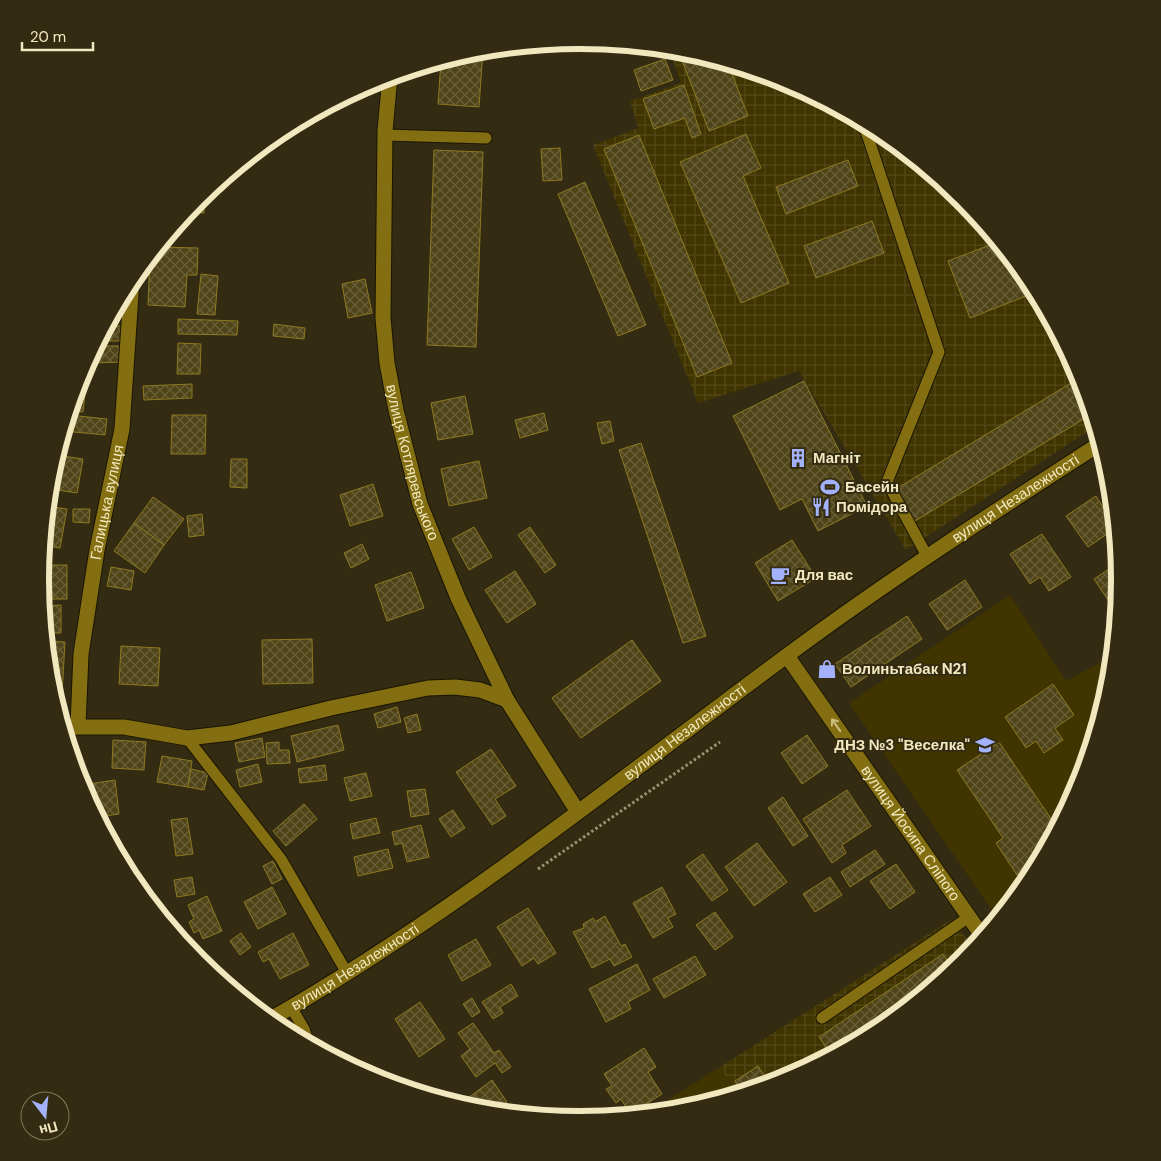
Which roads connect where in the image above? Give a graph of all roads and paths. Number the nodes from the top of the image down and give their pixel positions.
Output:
1 (389, 85) edge
2 (866, 132) edge
3 (385, 135) junction
4 (486, 138) dead end
5 (131, 297) edge
6 (1095, 447) edge
7 (927, 556) junction
8 (787, 656) junction
9 (507, 700) junction
10 (78, 725) junction
11 (69, 726) edge
12 (187, 738) junction
13 (578, 812) junction
14 (969, 917) junction
15 (980, 931) edge
16 (347, 972) junction
17 (291, 1007) junction
18 (276, 1016) edge
19 (822, 1018) dead end
20 (306, 1035) edge

1 - 3 street, вулиця Котляревського
2 - 7 lane
3 - 4 lane
3 - 9 street, вулиця Котляревського
5 - 10 street, Галицька вулиця
6 - 7 street, вулиця Незалежності
7 - 8 street, вулиця Незалежності
8 - 13 street, вулиця Незалежності
14 -> 8 street, вулиця Йосипа Сліпого
9 - 12 street
9 - 13 street, вулиця Котляревського
10 - 11 street
10 - 12 street
12 - 16 lane
13 - 16 street, вулиця Незалежності
14 - 15 street, вулиця Йосипа Сліпого
14 - 19 lane
16 - 17 street, вулиця Незалежності
17 - 18 street, вулиця Незалежності
17 - 20 lane

